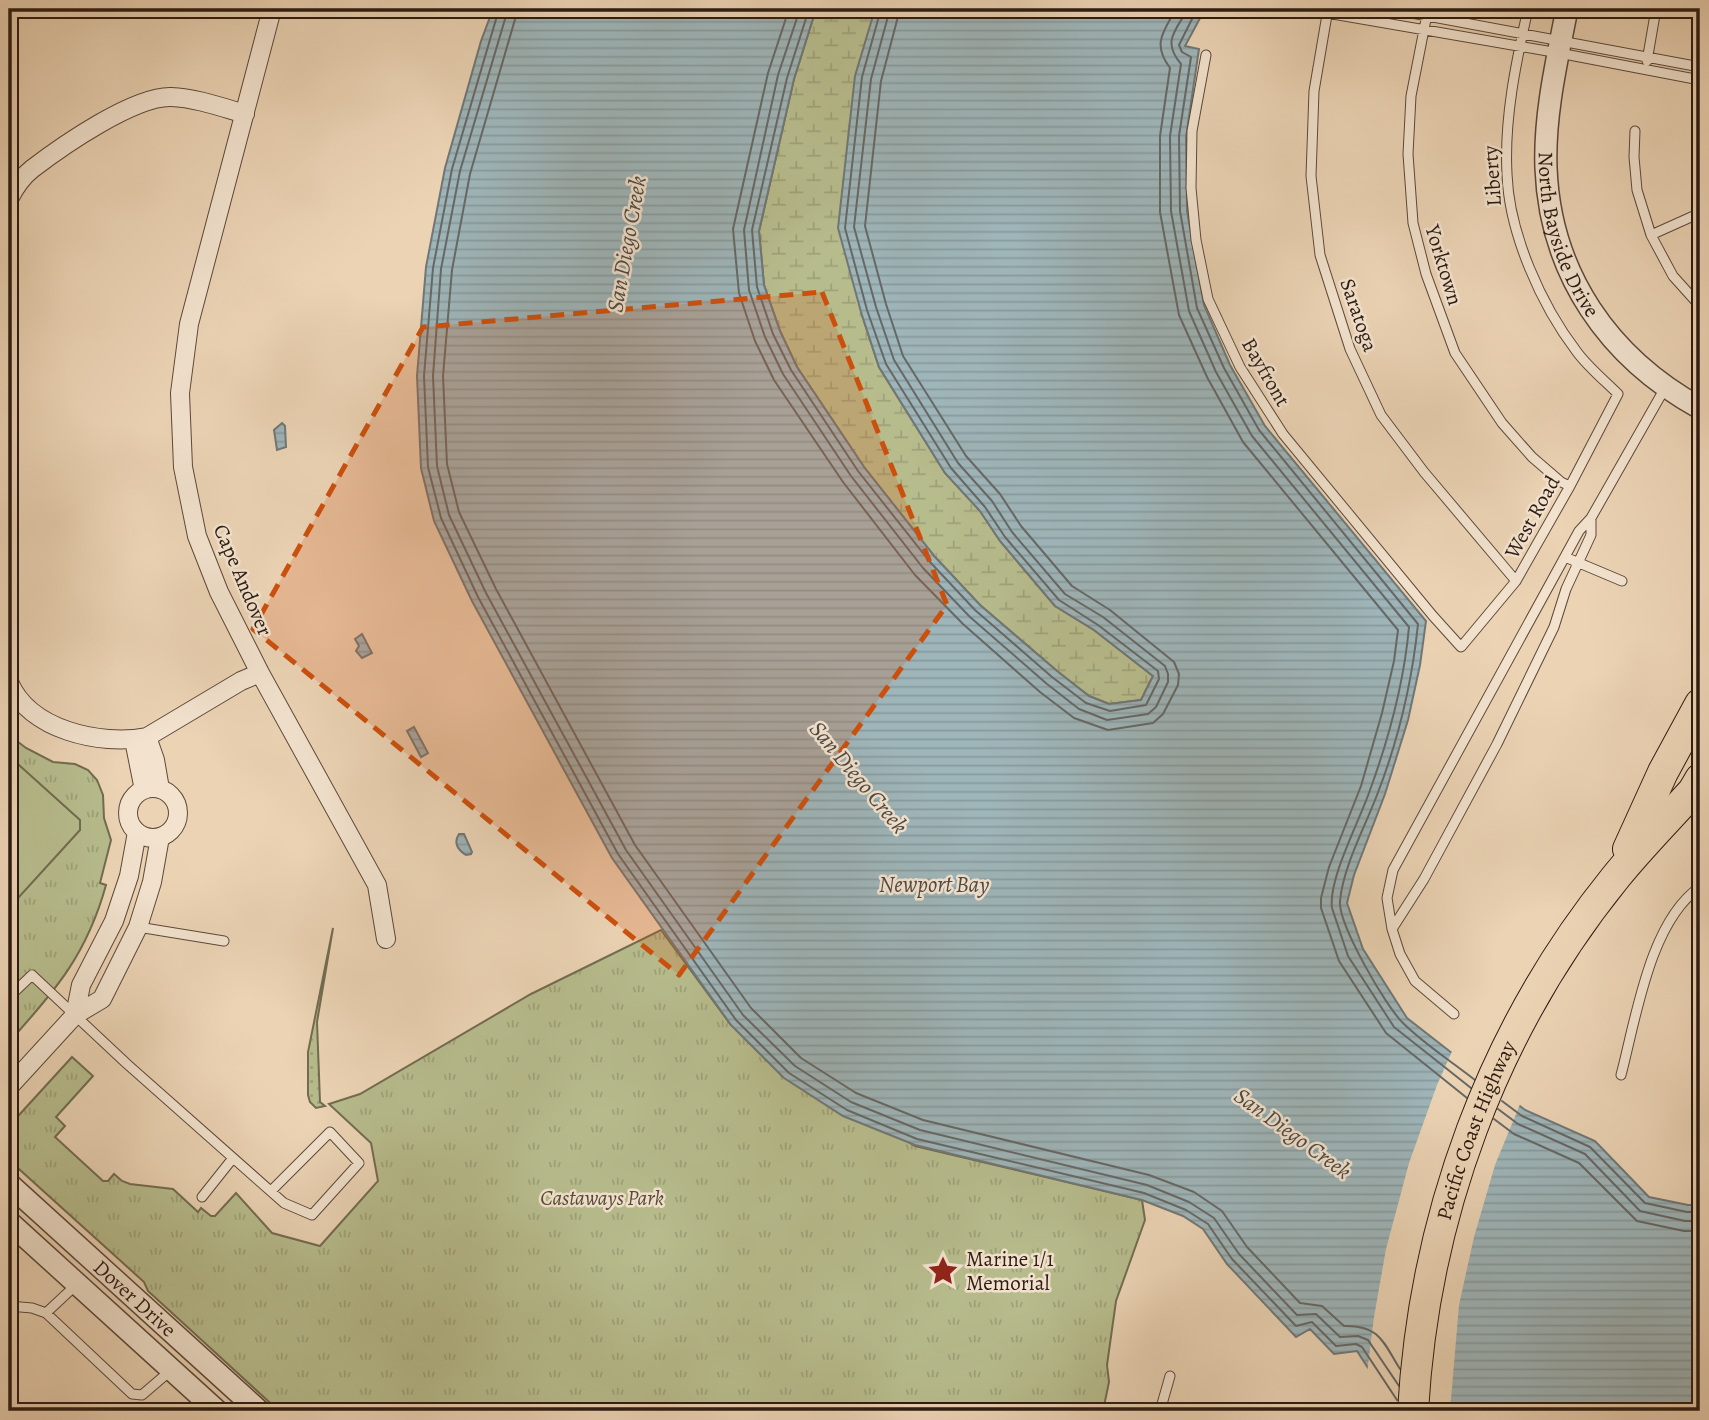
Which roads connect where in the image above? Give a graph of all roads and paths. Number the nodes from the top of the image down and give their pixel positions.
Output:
1 (272, 9) edge
2 (1390, 9) edge
3 (1528, 9) edge
4 (1567, 9) edge
5 (1656, 9) edge
6 (1328, 11) edge
7 (1427, 12) edge
8 (1424, 30) junction
9 (1522, 33) junction
10 (1520, 46) junction
11 (1560, 47) junction
12 (1206, 55) dead end
13 (1648, 57) junction
14 (1700, 66) edge
15 (1646, 70) junction
16 (1700, 80) edge
17 (245, 114) junction
18 (1635, 131) dead end
19 (9, 199) edge
20 (1700, 213) edge
21 (1651, 235) junction
22 (1700, 306) edge
23 (1665, 388) junction
24 (1618, 394) joint
25 (1700, 408) edge
26 (1570, 486) junction
27 (1591, 518) junction
28 (1565, 557) junction
29 (1578, 563) junction
30 (1516, 581) junction
31 (1622, 581) dead end
32 (1461, 647) joint
33 (260, 674) junction
34 (9, 682) edge
35 (1700, 704) edge
36 (141, 738) junction
37 (1700, 779) edge
38 (152, 789) junction
39 (137, 832) junction
40 (160, 837) junction
41 (1614, 878) junction
42 (1700, 887) edge
43 (115, 919) junction
44 (138, 927) junction
45 (1392, 929) junction
46 (386, 939) dead end
47 (224, 941) dead end
48 (9, 997) edge
49 (1454, 1014) dead end
50 (75, 1015) junction
51 (1621, 1074) dead end
52 (9, 1087) edge
53 (233, 1158) junction
54 (9, 1184) edge
55 (271, 1191) junction
56 (202, 1197) dead end
57 (9, 1223) edge
58 (77, 1284) junction
59 (9, 1307) edge
60 (46, 1313) junction
61 (172, 1370) junction
62 (1170, 1376) dead end
63 (217, 1411) edge
64 (259, 1411) edge
65 (1160, 1411) edge
66 (1413, 1411) edge

1 - 17 street, Cape Andover
2 - 7 lane
3 - 9 lane, Liberty
4 - 11 street, North Bayside Drive
5 - 13 lane
6 - 8 lane
6 - 30 lane, Saratoga
7 - 8 lane, Yorktown
7 - 9 lane
8 - 10 lane
8 - 26 lane, Yorktown
9 - 10 lane, Liberty
9 - 11 lane
10 - 11 lane
10 - 24 lane, Liberty
11 - 13 lane
11 - 15 lane
11 - 23 street, North Bayside Drive
12 - 32 lane, Bayfront
13 - 14 lane
13 - 15 lane
15 - 16 lane
17 - 19 street
17 - 33 street, Cape Andover
18 - 21 lane
20 - 21 lane
21 - 22 lane
23 - 25 street, North Bayside Drive
23 - 27 lane
24 - 26 lane, West Road
26 - 30 lane, West Road
27 - 28 lane
27 - 29 lane
28 - 29 lane
28 - 45 lane
29 - 31 lane
29 - 45 lane
30 - 32 lane, West Road
33 - 36 street
33 - 46 street, Cape Andover
34 - 36 street
35 - 41 highway, Pacific Coast Highway
36 - 38 street
37 - 41 highway, Pacific Coast Highway
38 - 39 street
38 - 40 street
39 - 40 street
39 - 43 street
40 - 44 street
41 - 66 highway, Pacific Coast Highway
42 - 51 lane
43 - 44 street
43 - 50 street
44 - 47 lane
44 - 50 street
45 - 49 lane
48 - 50 lane
50 - 52 street
50 - 53 lane
53 - 55 lane
53 - 56 lane
54 - 64 street, Dover Drive
55 - 55 lane
57 - 58 street, Dover Drive
58 - 60 lane
58 - 61 street, Dover Drive
59 - 60 lane
60 - 61 lane
61 - 63 street, Dover Drive
62 - 65 lane

